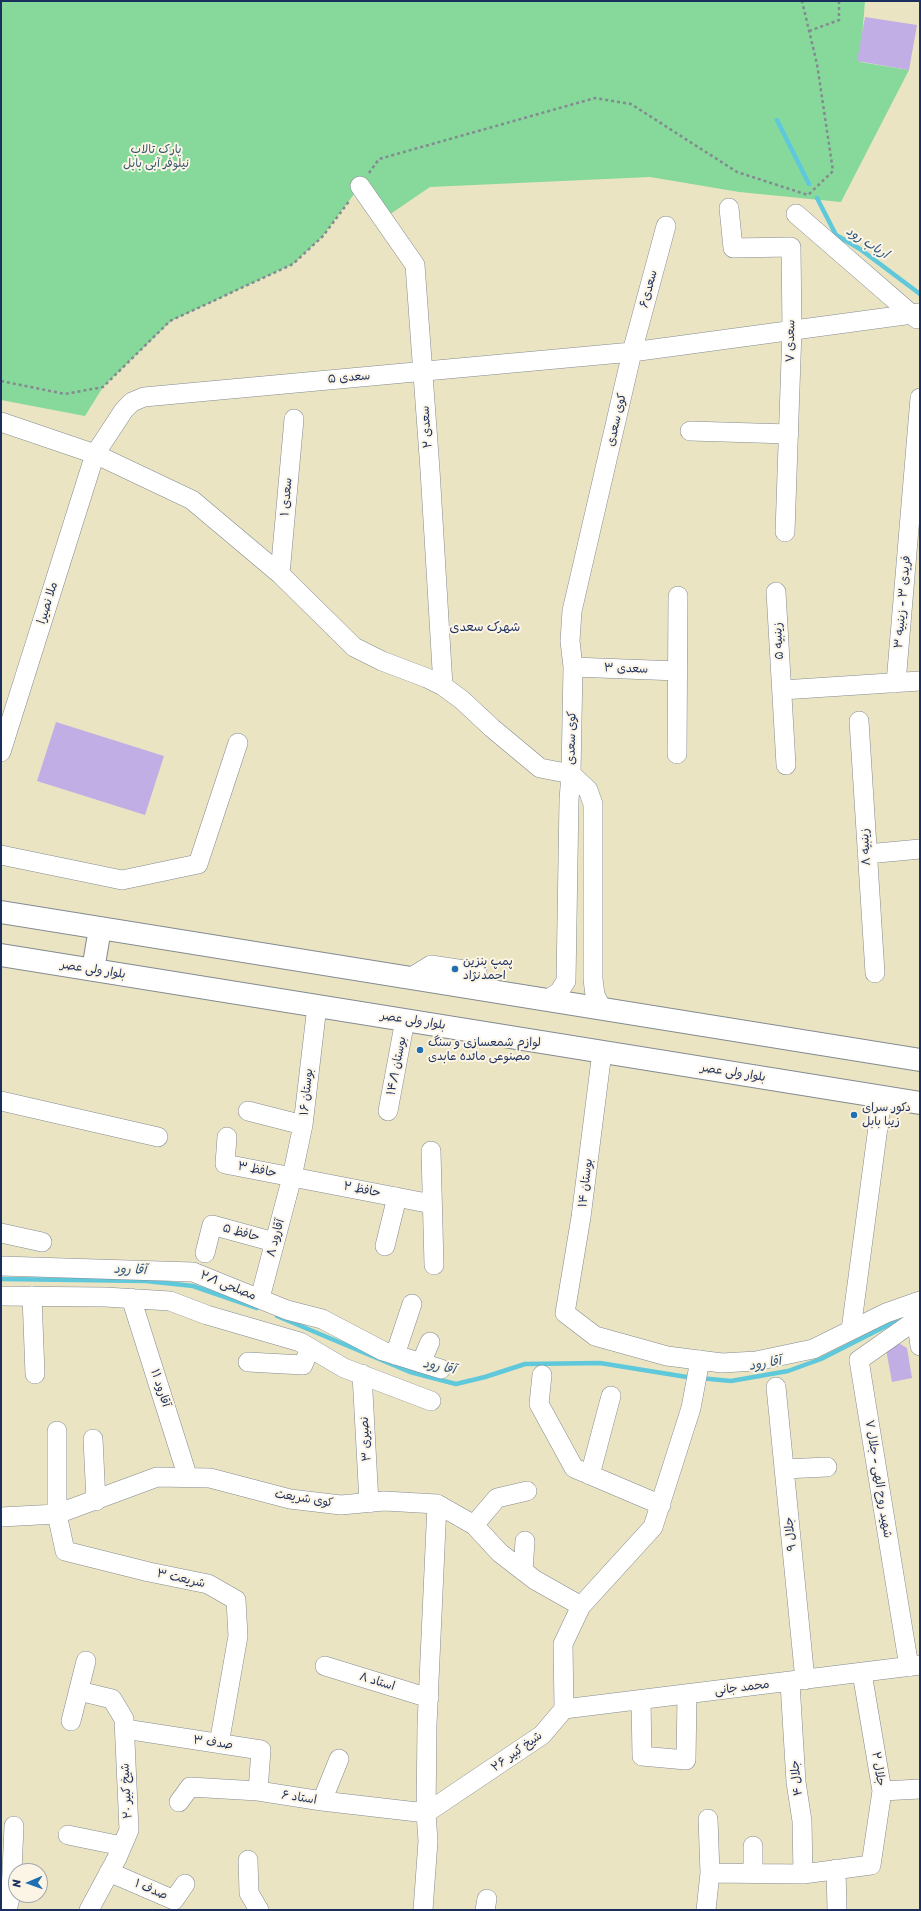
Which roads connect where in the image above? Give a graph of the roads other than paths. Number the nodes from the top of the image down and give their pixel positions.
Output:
1 (360, 186) road end
2 (730, 208) dead end
3 (796, 214) dead end
4 (666, 226) dead end
5 (917, 316) edge
6 (792, 330) junction
7 (632, 352) junction
8 (423, 372) junction
9 (920, 398) edge
10 (294, 419) dead end
11 (1, 422) edge
12 (690, 430) dead end
13 (789, 434) junction
14 (95, 454) junction
15 (915, 521) edge
16 (785, 532) dead end
17 (280, 574) junction
18 (776, 592) dead end
19 (678, 596) dead end
20 (573, 667) junction
21 (678, 671) junction
22 (920, 681) edge
23 (896, 683) junction
24 (443, 686) junction
25 (782, 690) junction
26 (859, 721) dead end
27 (238, 743) dead end
28 (1, 752) edge
29 (677, 754) dead end
30 (786, 765) dead end
31 (571, 774) junction
32 (920, 849) edge
33 (867, 854) junction
34 (1, 855) edge
35 (1, 912) edge
36 (100, 928) junction
37 (1, 955) edge
38 (93, 970) junction
39 (875, 973) dead end
40 (547, 1000) junction
41 (317, 1006) junction
42 (602, 1008) junction
43 (405, 1020) junction
44 (602, 1052) junction
45 (920, 1060) edge
46 (882, 1097) junction
47 (1, 1101) edge
48 (920, 1103) edge
49 (248, 1111) dead end
50 (388, 1111) dead end
51 (304, 1125) junction
52 (158, 1137) dead end
53 (227, 1137) dead end
54 (431, 1151) dead end
55 (292, 1177) junction
56 (397, 1197) junction
57 (432, 1204) junction
58 (1, 1233) edge
59 (42, 1242) dead end
60 (274, 1242) junction
61 (385, 1246) dead end
62 (205, 1253) dead end
63 (434, 1265) dead end
64 (1, 1266) edge
65 (1, 1296) edge
66 (32, 1296) junction
67 (131, 1298) junction
68 (260, 1298) junction
69 (412, 1304) dead end
70 (918, 1323) edge
71 (851, 1330) junction
72 (430, 1342) dead end
73 (310, 1348) junction
74 (396, 1355) junction
75 (700, 1360) junction
76 (248, 1362) dead end
77 (422, 1363) junction
78 (441, 1370) dead end
79 (35, 1374) dead end
80 (362, 1374) junction
81 (542, 1375) dead end
82 (776, 1387) dead end
83 (611, 1396) dead end
84 (431, 1401) dead end
85 (57, 1431) dead end
86 (93, 1440) dead end
87 (827, 1466) dead end
88 (784, 1469) junction
89 (590, 1475) junction
90 (188, 1478) junction
91 (527, 1491) dead end
92 (96, 1501) junction
93 (369, 1503) junction
94 (437, 1504) junction
95 (661, 1505) junction
96 (57, 1514) junction
97 (1, 1517) edge
98 (474, 1525) junction
99 (525, 1541) dead end
100 (523, 1571) junction
101 (581, 1606) junction
102 (86, 1661) dead end
103 (325, 1666) dead end
104 (915, 1666) edge
105 (862, 1673) junction
106 (798, 1681) junction
107 (79, 1692) junction
108 (687, 1695) junction
109 (429, 1698) junction
110 (641, 1700) junction
111 (564, 1709) junction
112 (71, 1721) dead end
113 (124, 1729) junction
114 (219, 1744) junction
115 (339, 1759) dead end
116 (920, 1789) edge
117 (258, 1791) junction
118 (882, 1791) junction
119 (179, 1802) dead end
120 (322, 1802) junction
121 (426, 1814) junction
122 (708, 1818) dead end
123 (14, 1826) dead end
124 (68, 1835) dead end
125 (122, 1846) junction
126 (753, 1846) dead end
127 (248, 1860) dead end
128 (836, 1869) junction
129 (109, 1872) junction
130 (710, 1872) junction
131 (753, 1873) junction
132 (803, 1874) junction
133 (185, 1884) dead end
134 (7, 1910) edge
135 (89, 1910) edge
136 (259, 1910) edge
137 (423, 1910) edge
138 (706, 1910) edge
139 (837, 1910) edge

1 - 8 street, سعدی ۲
2 - 6 street, سعدی ۷
3 - 5 street
4 - 7 street, سعدی۶
5 - 6 street
6 - 7 street
6 - 13 street, سعدی ۷
7 - 8 street, سعدی ۵
7 - 20 street, کوی سعدی
8 - 14 street, سعدی ۵
8 - 24 street, سعدی ۲
9 - 15 street, فریدی ۳ - زینبیه ۳
10 - 17 street, سعدی ۱
11 - 14 street
12 - 13 street
13 - 16 street, سعدی ۷
14 - 17 street
14 - 28 street, ملا نصیرا
15 - 23 street, فریدی ۳ - زینبیه ۳
17 - 24 street
18 - 25 street, زینبیه ۵
19 - 21 street
20 - 21 street, سعدی ۳
20 - 31 street, کوی سعدی
21 - 29 street
22 - 23 street
23 - 25 street
24 - 31 street
25 - 30 street, زینبیه ۵
26 - 33 street, زینبیه ۸
27 - 34 street
31 - 40 street, کوی سعدی
31 - 42 street, کوی سعدی
32 - 33 street
33 - 39 street, زینبیه ۸
35 - 36 main road
36 - 38 main road
36 - 40 main road
37 - 38 main road, بلوار ولی عصر
38 - 41 main road, بلوار ولی عصر
40 - 42 main road
41 - 43 main road, بلوار ولی عصر
41 - 51 street, بوستان ۱۶
42 - 45 main road
43 - 44 main road, بلوار ولی عصر
43 - 50 street, بوستان ۱۴/۱
44 - 46 main road, بلوار ولی عصر
44 - 75 street, بوستان ۱۴
46 - 48 main road, بلوار ولی عصر
46 - 71 street
47 - 52 street
49 - 51 street
51 - 55 street, بوستان ۱۶
53 - 55 street, حافظ ۳
54 - 57 street
55 - 56 street, حافظ ۲
55 - 60 street, آقارود ۸
56 - 57 street, حافظ ۲
56 - 61 street
57 - 63 street
58 - 59 street
60 - 62 street, حافظ ۵
60 - 68 street, آقارود ۸
64 - 68 street, مصلحی ۲/۱
65 - 66 street
66 - 67 street
66 - 79 street
67 - 73 street
67 - 90 street, آقارود ۱۱
68 - 74 street, مصلحی ۲/۱
69 - 74 street
70 - 71 street
70 - 104 street, شهید روح الهی - جلال ۷
71 - 75 street
72 - 77 street
73 - 76 street
73 - 80 street
74 - 77 street, مصلحی ۲/۱
75 - 95 street
77 - 78 street, مصلحی ۲/۱
80 - 84 street
80 - 93 street, نصیری ۳
81 - 89 street
82 - 88 street, جلال ۹
83 - 89 street
85 - 96 street
86 - 92 street
87 - 88 street
88 - 106 street, جلال ۹
89 - 95 street
90 - 92 street, کوی شریعت
90 - 93 street, کوی شریعت
91 - 98 street
92 - 96 street, کوی شریعت
93 - 94 street, کوی شریعت
94 - 98 street, کوی شریعت
94 - 109 street
95 - 101 street
96 - 97 street, کوی شریعت
96 - 114 street, شریعت ۳
98 - 100 street, کوی شریعت
99 - 100 street
100 - 101 street, کوی شریعت
101 - 111 street
102 - 107 street
103 - 109 street, استاد ۸
104 - 105 street, محمد جانی
105 - 106 street, محمد جانی
105 - 118 street, جلال ۲
106 - 108 street, محمد جانی
106 - 132 street, جلال ۴
107 - 112 street
107 - 113 street, شیخ کبیر ۲۰
108 - 110 street, محمد جانی
108 - 110 street
109 - 121 street
110 - 111 street, محمد جانی
111 - 121 street, شیخ کبیر ۲۶
113 - 114 street, صدف ۳
113 - 125 street, شیخ کبیر ۲۰
114 - 117 street, صدف ۳
115 - 120 street
116 - 118 street
117 - 119 street, استاد ۶
117 - 120 street, استاد ۶
118 - 128 street, جلال ۲
120 - 121 street, استاد ۶
121 - 137 street
122 - 130 street
123 - 134 street
124 - 125 street
125 - 129 street, شیخ کبیر ۲۰
126 - 131 street
127 - 136 street
128 - 132 street
128 - 139 street
129 - 133 street, صدف ۱
129 - 135 street, شیخ کبیر ۲۰
130 - 131 street
130 - 138 street
131 - 132 street

